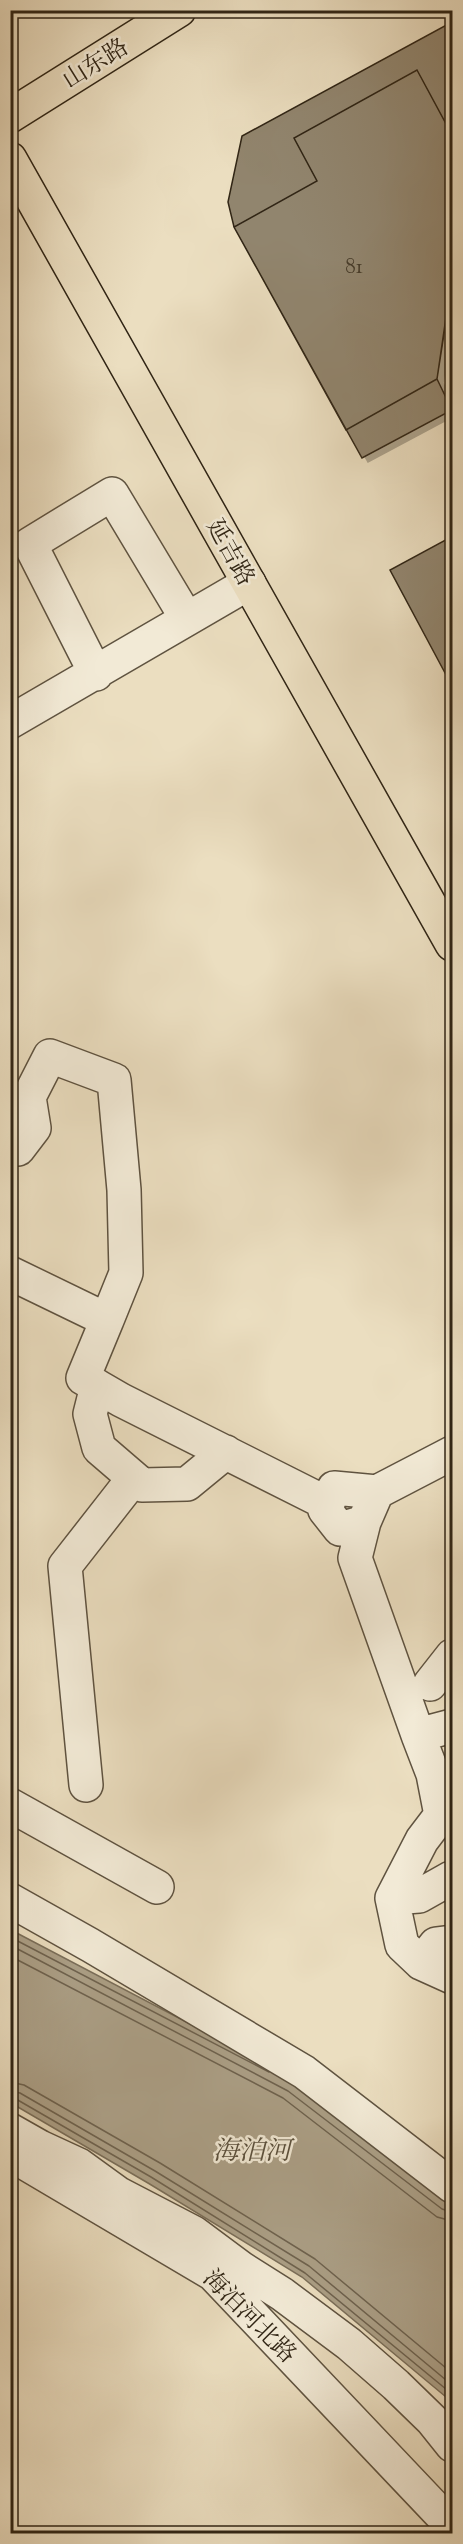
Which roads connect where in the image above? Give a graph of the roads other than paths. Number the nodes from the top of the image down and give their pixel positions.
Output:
1 (179, 10) edge
2 (10, 116) edge
3 (10, 159) edge
4 (249, 583) junction
5 (188, 619) junction
6 (96, 674) junction
7 (10, 722) edge
8 (453, 944) edge
9 (20, 1101) edge
10 (10, 1147) edge
11 (10, 1273) edge
12 (107, 1320) junction
13 (98, 1386) junction
14 (226, 1452) junction
15 (453, 1454) edge
16 (134, 1479) junction
17 (376, 1492) junction
18 (328, 1504) junction
19 (364, 1522) junction
20 (453, 1656) edge
21 (430, 1684) dead end
22 (453, 1725) edge
23 (418, 1735) junction
24 (86, 1785) dead end
25 (10, 1805) edge
26 (453, 1880) edge
27 (157, 1887) dead end
28 (392, 1898) junction
29 (10, 1900) edge
30 (453, 1942) edge
31 (421, 1963) junction
32 (453, 1977) edge
33 (10, 2130) edge
34 (10, 2154) edge
35 (453, 2186) edge
36 (453, 2445) edge
37 (453, 2526) edge

1 - 2 main road, 山东路
3 - 4 main road, 延吉路
4 - 5 street
4 - 8 main road, 延吉路
5 - 6 street
5 - 6 street
6 - 7 street
9 - 10 street
9 - 12 street
11 - 12 street
12 - 13 street
13 - 14 street
13 - 16 street
14 - 16 street
14 - 18 street
15 - 17 street
16 - 24 street
17 - 18 street
17 - 19 street
18 - 19 street
19 - 23 street
20 - 21 street
22 - 23 street
23 - 28 street
25 - 27 street
26 - 28 street
28 - 31 street
29 - 35 street
30 - 31 street
31 - 32 street
33 - 36 street
34 - 37 street, 海泊河北路

